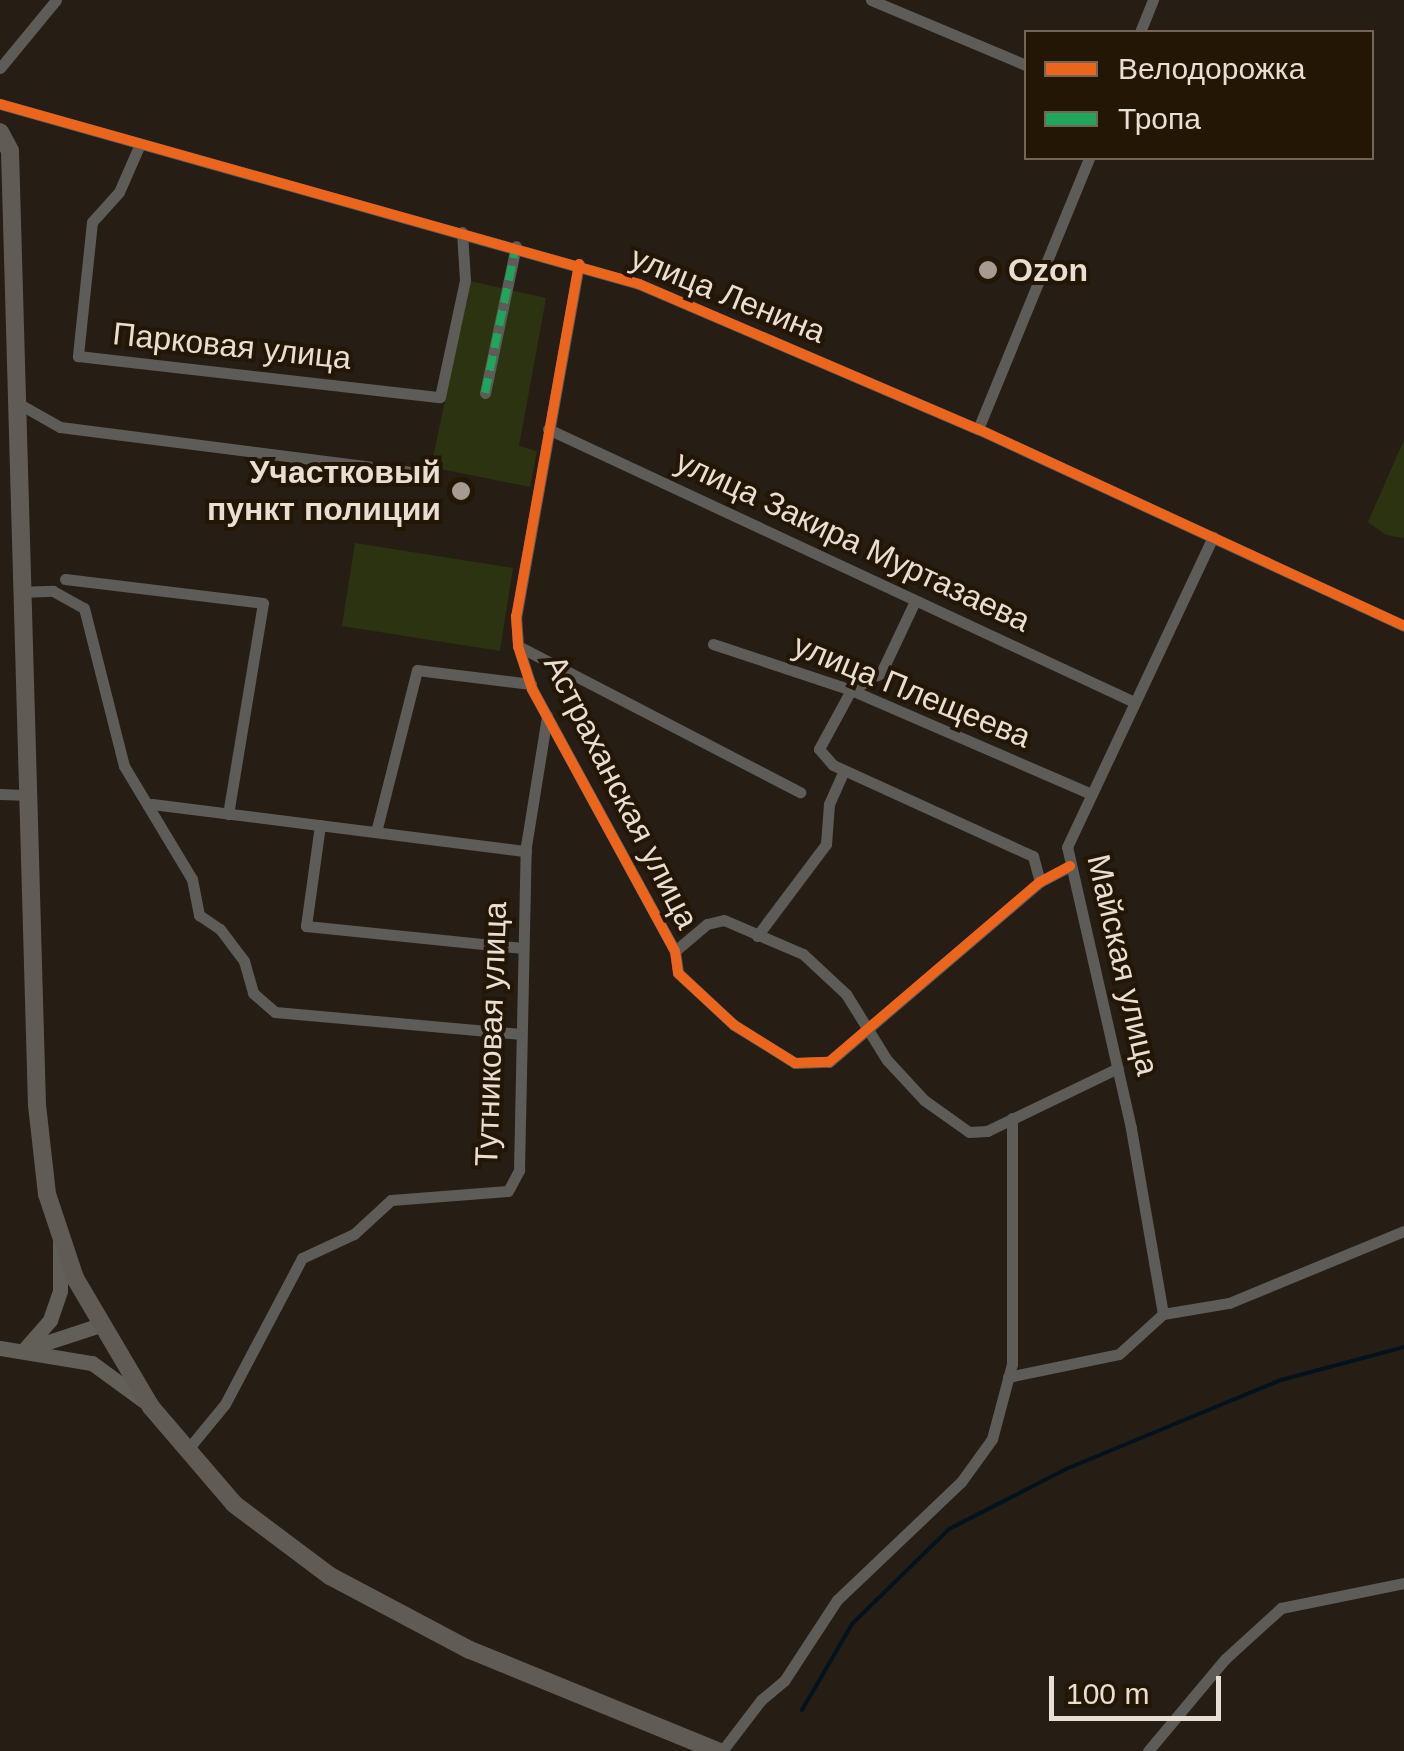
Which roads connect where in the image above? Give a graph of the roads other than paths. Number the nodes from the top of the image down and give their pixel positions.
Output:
1 (56, 0) edge
2 (871, 0) edge
3 (1153, 0) edge
4 (1141, 30) edge
5 (1024, 64) edge
6 (0, 68) edge
7 (0, 104) edge
8 (0, 132) edge
9 (140, 144) junction
10 (1088, 160) edge
11 (462, 232) junction
12 (516, 246) junction
13 (579, 264) junction
14 (485, 392) dead end
15 (14, 401) junction
16 (548, 429) junction
17 (978, 429) junction
18 (430, 474) dead end
19 (1213, 537) junction
20 (65, 579) dead end
21 (19, 592) junction
22 (915, 601) junction
23 (1404, 626) edge
24 (713, 644) dead end
25 (518, 646) junction
26 (530, 684) junction
27 (851, 690) junction
28 (1134, 702) junction
29 (547, 716) junction
30 (844, 770) junction
31 (800, 792) dead end
32 (1089, 792) junction
33 (0, 794) edge
34 (25, 795) junction
35 (152, 804) junction
36 (228, 814) junction
37 (320, 825) junction
38 (376, 832) junction
39 (526, 851) junction
40 (1070, 866) junction
41 (1040, 882) junction
42 (757, 936) junction
43 (523, 948) junction
44 (675, 952) junction
45 (868, 1030) junction
46 (521, 1034) junction
47 (1118, 1068) junction
48 (1012, 1118) junction
49 (1404, 1231) edge
50 (60, 1238) junction
51 (1163, 1314) junction
52 (100, 1325) junction
53 (0, 1348) edge
54 (24, 1350) junction
55 (1008, 1377) junction
56 (151, 1407) junction
57 (188, 1450) junction
58 (1404, 1583) edge
59 (720, 1751) edge
60 (1148, 1751) edge

1 - 6 street
2 - 5 street
3 - 4 street
7 - 9 street, улица Ленина
8 - 15 main road
9 - 11 street, улица Ленина
9 - 11 street, Парковая улица
10 - 17 street
11 - 12 street, улица Ленина
12 - 13 street, улица Ленина
12 - 14 street
13 - 16 street, Астраханская улица
13 - 17 street, улица Ленина
15 - 18 street
15 - 21 main road
16 - 22 street, улица Закира Муртазаева
16 - 25 street, Астраханская улица
17 - 19 street, улица Ленина
19 - 23 street, улица Ленина
19 - 28 street, Майская улица
20 - 36 street
21 - 34 main road
21 - 35 street
22 - 27 street
22 - 28 street, улица Закира Муртазаева
24 - 27 street, улица Плещеева
25 - 26 street, Астраханская улица
25 - 31 street
26 - 29 street, Астраханская улица
26 - 38 street
27 - 30 street
27 - 32 street, улица Плещеева
28 - 32 street, Майская улица
29 - 39 street, Тутниковая улица
29 - 44 street, Астраханская улица
30 - 41 street
30 - 42 street
32 - 40 street, Майская улица
33 - 34 street
34 - 50 main road
35 - 36 street
35 - 46 street
36 - 37 street
37 - 38 street
37 - 43 street
38 - 39 street
39 - 43 street, Тутниковая улица
40 - 41 street, Астраханская улица
40 - 47 street, Майская улица
41 - 45 street, Астраханская улица
42 - 44 street
42 - 45 street
43 - 46 street, Тутниковая улица
44 - 45 street, Астраханская улица
45 - 48 street
46 - 57 street, Тутниковая улица
47 - 48 street
47 - 51 street, Майская улица
48 - 55 street
49 - 51 street
50 - 52 main road
50 - 54 main road
51 - 55 street
52 - 54 main road
52 - 56 main road
53 - 54 main road
54 - 56 main road
55 - 59 street
56 - 57 main road
57 - 59 main road
58 - 60 street

